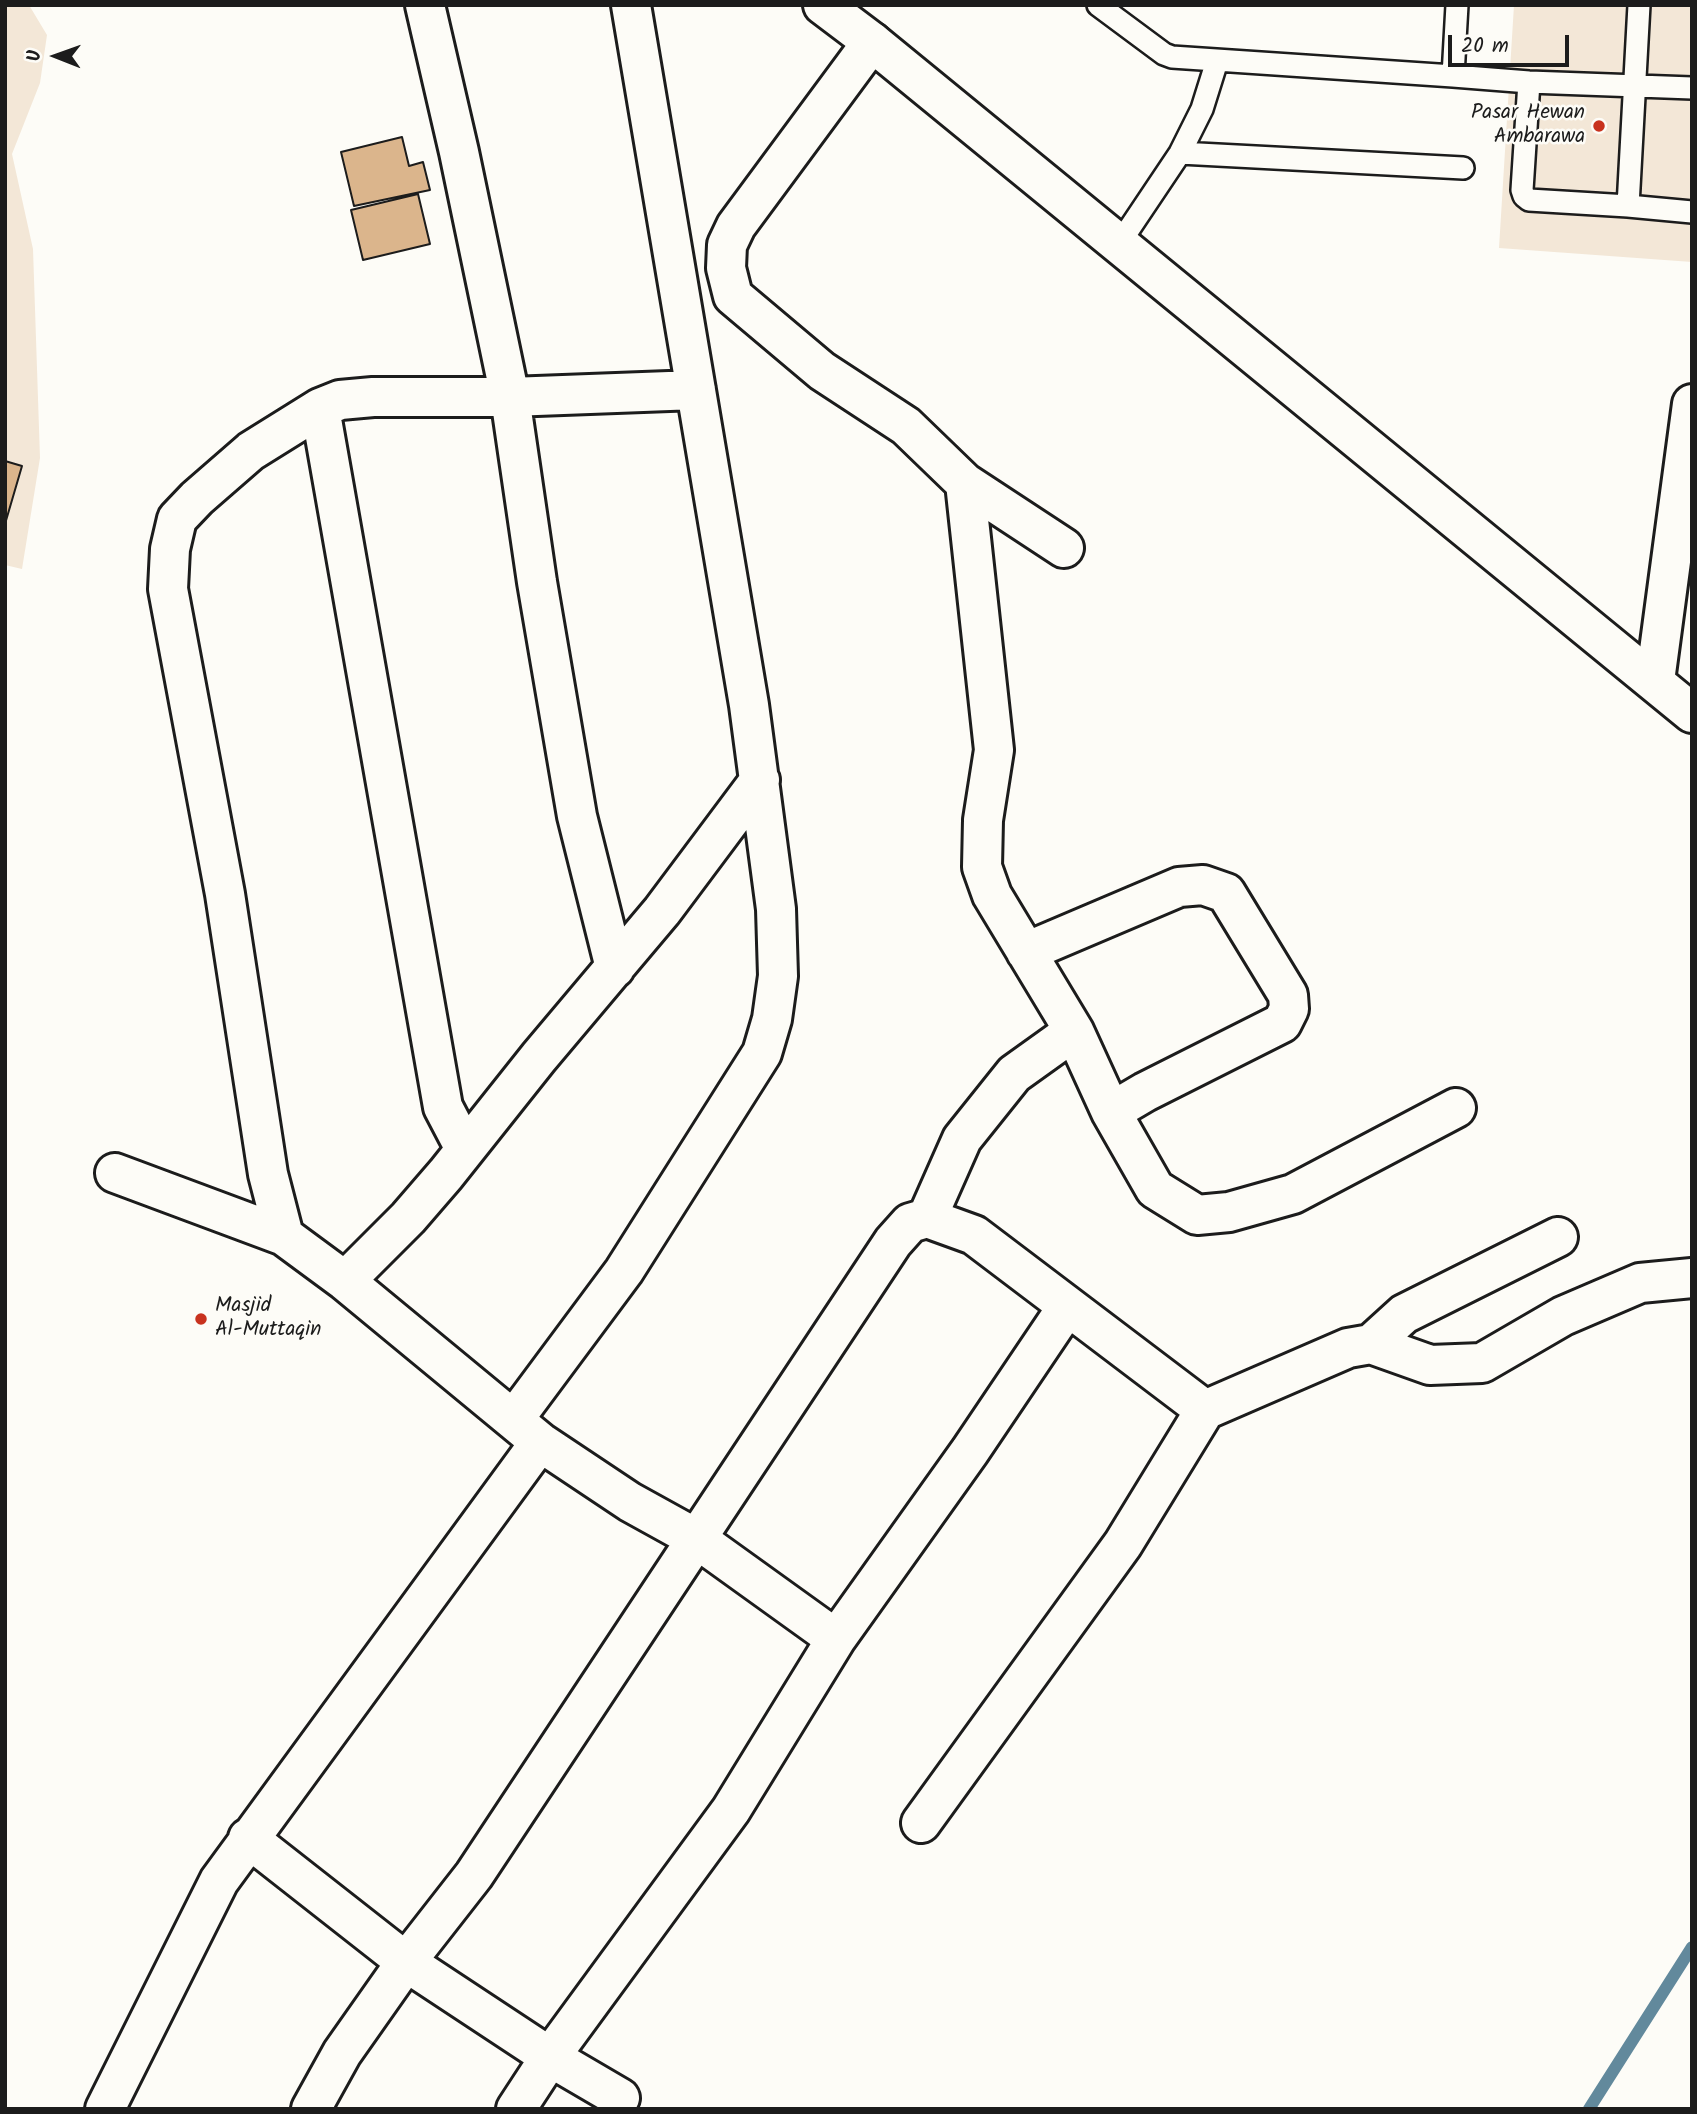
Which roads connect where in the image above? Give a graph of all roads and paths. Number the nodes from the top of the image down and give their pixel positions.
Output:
1 (425, 5) edge
2 (631, 5) edge
3 (823, 5) edge
4 (1457, 5) edge
5 (1639, 5) edge
6 (1102, 7) edge
7 (872, 42) junction
8 (1217, 61) junction
9 (1453, 76) junction
10 (1529, 82) junction
11 (1635, 86) junction
12 (1692, 88) edge
13 (1180, 153) junction
14 (1463, 168) dead end
15 (1628, 206) junction
16 (1692, 212) edge
17 (1119, 244) junction
18 (696, 390) junction
19 (510, 397) junction
20 (1692, 404) edge
21 (320, 408) junction
22 (965, 483) junction
23 (1064, 548) dead end
24 (1655, 681) junction
25 (1692, 713) edge
26 (760, 780) junction
27 (1026, 952) junction
28 (615, 968) junction
29 (1074, 1031) junction
30 (1456, 1108) dead end
31 (1111, 1112) junction
32 (465, 1149) junction
33 (116, 1173) dead end
34 (927, 1218) junction
35 (284, 1236) junction
36 (1558, 1237) dead end
37 (1692, 1278) edge
38 (345, 1281) junction
39 (1067, 1307) junction
40 (1371, 1344) junction
41 (1205, 1410) junction
42 (527, 1430) junction
43 (697, 1539) junction
44 (836, 1639) junction
45 (921, 1823) dead end
46 (248, 1838) junction
47 (406, 1962) junction
48 (550, 2057) junction
49 (620, 2098) dead end
50 (105, 2109) edge
51 (312, 2109) edge
52 (516, 2109) edge

1 - 19 street
2 - 18 street
3 - 7 street
4 - 9 lane
5 - 11 lane
6 - 8 lane
7 - 17 street
7 - 22 street
8 - 9 lane
8 - 13 lane
9 - 10 lane
10 - 11 lane
10 - 15 lane
11 - 12 lane
11 - 15 lane
13 - 14 lane
13 - 17 lane
15 - 16 lane
17 - 24 street
18 - 19 street
18 - 26 street
19 - 21 street
19 - 28 street
20 - 24 street
21 - 32 street
21 - 35 street
22 - 23 street
22 - 27 street
24 - 25 street
26 - 28 street
26 - 42 street
27 - 29 street
27 - 31 street
28 - 32 street
29 - 31 street
29 - 34 street
30 - 31 street
32 - 38 street
33 - 35 street
34 - 39 street
34 - 43 street
35 - 38 street
36 - 40 street
37 - 40 street
38 - 42 street
39 - 41 street
39 - 44 street
40 - 41 street
41 - 45 street
42 - 43 street
42 - 46 street
43 - 44 street
43 - 47 street
44 - 48 street
46 - 47 street
46 - 50 street
47 - 48 street
47 - 51 street
48 - 49 street
48 - 52 street

